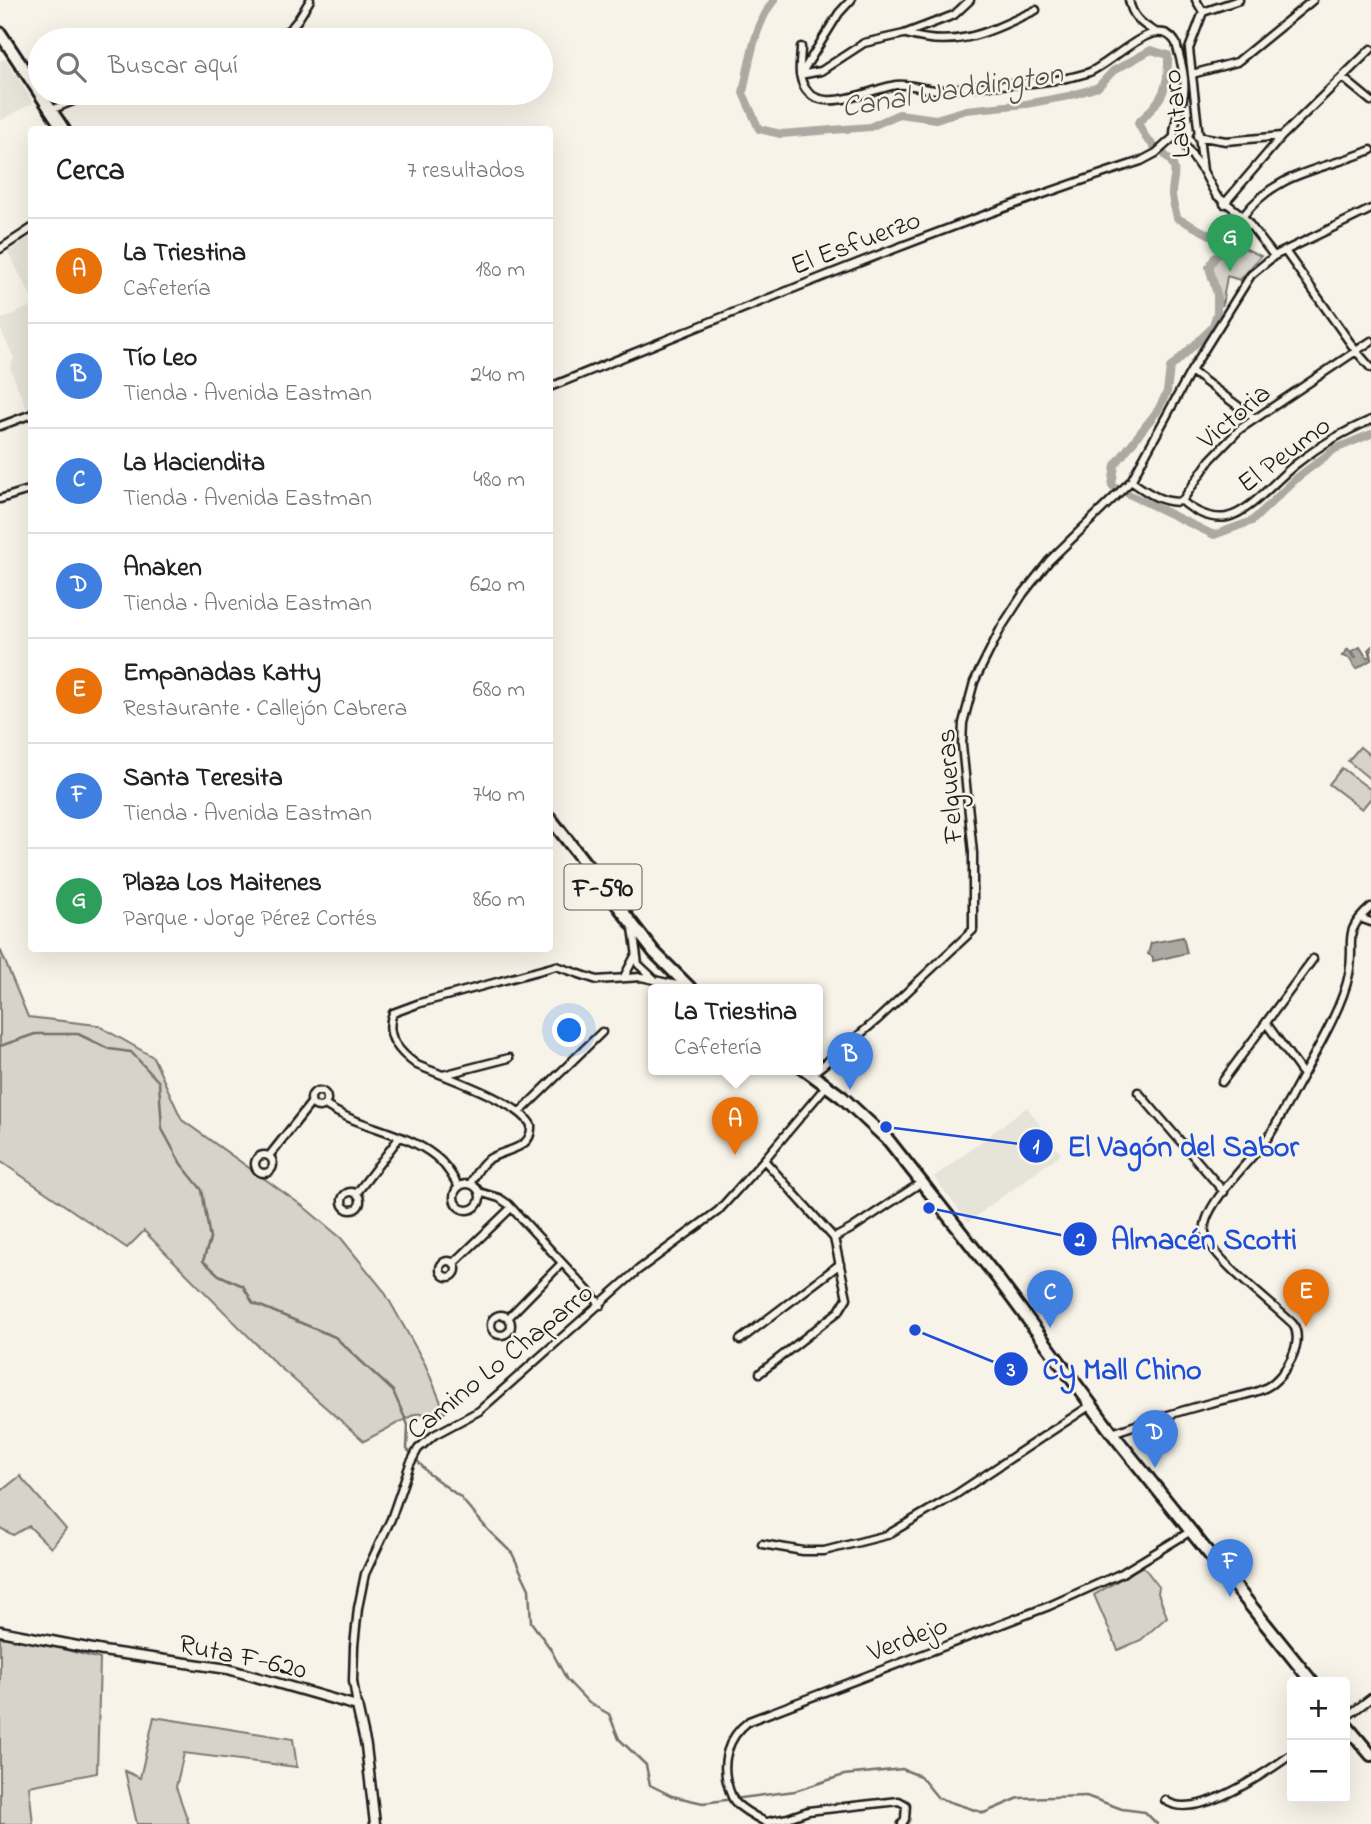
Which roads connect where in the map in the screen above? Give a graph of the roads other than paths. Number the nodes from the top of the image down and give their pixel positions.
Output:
1 (310, 0) edge
2 (851, 0) edge
3 (970, 0) edge
4 (1129, 0) edge
5 (1196, 0) edge
6 (1239, 0) edge
7 (1313, 0) edge
8 (1036, 9) dead end
9 (1203, 12) junction
10 (292, 28) edge
11 (1154, 32) junction
12 (0, 33) edge
13 (904, 34) junction
14 (801, 47) dead end
15 (1371, 49) edge
16 (1192, 74) junction
17 (28, 75) edge
18 (800, 75) junction
19 (1343, 78) junction
20 (1371, 101) edge
21 (48, 105) edge
22 (63, 105) edge
23 (51, 110) junction
24 (61, 126) edge
25 (1197, 136) junction
26 (1282, 136) junction
27 (1174, 137) junction
28 (1371, 150) edge
29 (1203, 171) junction
30 (1224, 204) junction
31 (1371, 209) edge
32 (1243, 216) junction
33 (28, 231) edge
34 (0, 249) edge
35 (1285, 251) junction
36 (1275, 256) junction
37 (1371, 341) edge
38 (1356, 351) junction
39 (1371, 368) edge
40 (1191, 371) junction
41 (553, 386) edge
42 (28, 416) edge
43 (1254, 418) junction
44 (1371, 419) edge
45 (0, 426) edge
46 (1129, 482) junction
47 (28, 490) edge
48 (0, 499) edge
49 (1182, 501) junction
50 (553, 822) edge
51 (1371, 907) edge
52 (1360, 918) junction
53 (1371, 922) edge
54 (632, 924) junction
55 (636, 955) junction
56 (1313, 959) dead end
57 (624, 977) junction
58 (656, 981) junction
59 (669, 984) edge
60 (686, 984) edge
61 (1266, 1023) junction
62 (601, 1032) dead end
63 (509, 1058) dead end
64 (823, 1060) edge
65 (1303, 1074) junction
66 (441, 1075) junction
67 (812, 1075) edge
68 (1222, 1082) dead end
69 (827, 1085) junction
70 (1138, 1091) dead end
71 (311, 1103) junction
72 (325, 1105) junction
73 (520, 1112) junction
74 (399, 1138) junction
75 (269, 1156) dead end
76 (764, 1160) junction
77 (922, 1182) junction
78 (470, 1184) junction
79 (459, 1187) junction
80 (479, 1192) junction
81 (1224, 1192) junction
82 (356, 1194) dead end
83 (511, 1208) junction
84 (834, 1238) junction
85 (454, 1262) dead end
86 (562, 1263) junction
87 (841, 1265) junction
88 (601, 1305) junction
89 (508, 1318) dead end
90 (740, 1340) dead end
91 (760, 1373) dead end
92 (1091, 1405) junction
93 (1112, 1433) junction
94 (1191, 1531) junction
95 (762, 1544) dead end
96 (0, 1631) edge
97 (1308, 1677) edge
98 (1371, 1698) edge
99 (358, 1706) junction
100 (1350, 1717) edge
101 (1350, 1728) edge
102 (1371, 1755) edge
103 (1287, 1758) edge
104 (1166, 1800) dead end
105 (766, 1823) edge
106 (376, 1824) edge
107 (902, 1824) edge

1 - 10 street
2 - 18 street
3 - 13 street
4 - 11 street
5 - 9 street
6 - 9 street
7 - 16 street
8 - 13 street
9 - 16 street, Lautaro
11 - 18 street
11 - 27 street
12 - 17 main road
13 - 18 street
14 - 18 street
15 - 19 street
16 - 25 street, Lautaro
19 - 20 street
19 - 26 street
21 - 23 main road
22 - 23 street
23 - 24 main road
25 - 26 street
25 - 29 street, Lautaro
26 - 30 street
27 - 29 street, Lautaro
27 - 41 street, El Esfuerzo
28 - 32 street
29 - 30 street, Lautaro
30 - 32 street, Lautaro
31 - 35 street, Felgueras
32 - 36 street, Lautaro
33 - 34 street
35 - 36 street, Felgueras
35 - 38 street
36 - 40 street, Felgueras
37 - 38 street, Victoria
38 - 39 street
38 - 43 street, Victoria
40 - 43 street
40 - 46 street, Felgueras
42 - 45 street
43 - 49 street, Victoria
44 - 49 street, El Peumo
46 - 49 street
46 - 64 street, Felgueras
47 - 48 street
50 - 54 main road, F-590
51 - 52 street
52 - 53 street
52 - 65 street
54 - 55 street
54 - 60 main road, F-590
55 - 57 street
55 - 58 street
56 - 61 street
57 - 58 street
57 - 66 street
58 - 59 street
61 - 65 street
61 - 68 street
62 - 73 street
63 - 66 street
65 - 81 street
66 - 73 street
67 - 69 main road
69 - 76 street, Camino Lo Chaparro
69 - 77 main road
70 - 81 street
71 - 72 street
71 - 72 street
71 - 75 street
72 - 74 street
73 - 78 street
74 - 79 street
74 - 82 street
76 - 84 street
76 - 88 street, Camino Lo Chaparro
77 - 84 street
77 - 92 main road
78 - 79 street
78 - 80 street
79 - 80 street
80 - 83 street
81 - 93 street
83 - 85 street
83 - 86 street
84 - 87 street
86 - 88 street
86 - 89 street
87 - 90 street
87 - 91 street
88 - 99 street, Camino Lo Chaparro
92 - 93 main road
92 - 95 street
93 - 94 main road
94 - 97 main road
94 - 105 street, Verdejo
96 - 99 street, Ruta F-620
98 - 100 street
99 - 106 street
101 - 102 main road
103 - 104 street
105 - 107 street

